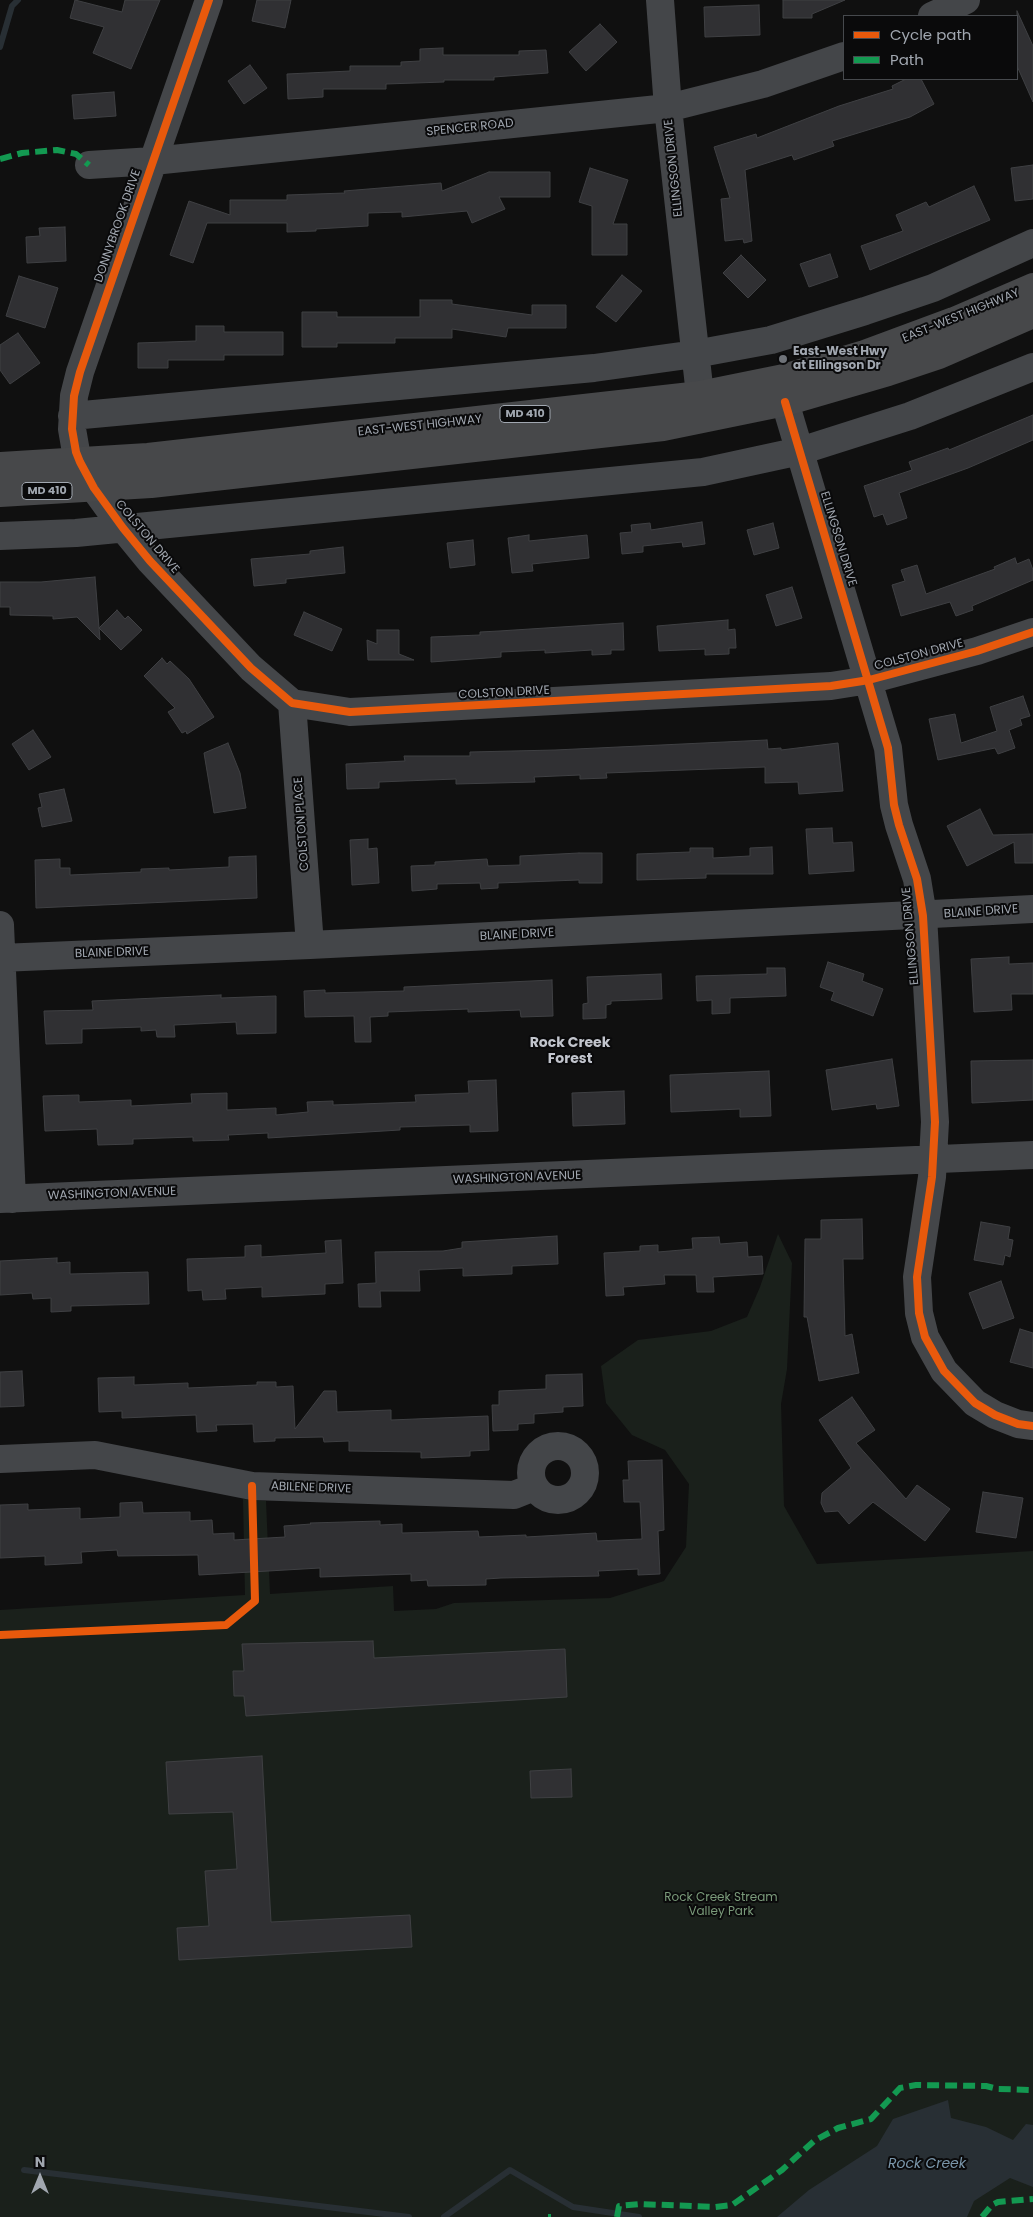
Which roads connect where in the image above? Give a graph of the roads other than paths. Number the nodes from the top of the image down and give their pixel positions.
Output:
1 (209, 0) edge
2 (660, 0) edge
3 (966, 0) edge
4 (934, 15) edge
5 (843, 56) edge
6 (668, 108) junction
7 (153, 161) junction
8 (89, 165) dead end
9 (1033, 243) edge
10 (1033, 287) edge
11 (1033, 314) edge
12 (694, 354) junction
13 (1033, 367) edge
14 (700, 395) junction
15 (785, 402) junction
16 (72, 416) junction
17 (800, 451) junction
18 (80, 462) junction
19 (0, 466) edge
20 (94, 488) junction
21 (0, 493) edge
22 (123, 528) junction
23 (0, 536) edge
24 (1033, 632) edge
25 (869, 680) junction
26 (292, 703) junction
27 (1033, 909) edge
28 (923, 916) junction
29 (0, 925) edge
30 (310, 945) junction
31 (1, 958) edge
32 (1033, 1155) edge
33 (934, 1161) junction
34 (6, 1199) edge
35 (1033, 1426) edge
36 (0, 1459) edge
37 (534, 1487) dead end

1 - 7 street, DONNYBROOK DRIVE
2 - 6 street, ELLINGSON DRIVE
3 - 4 street
5 - 6 street, SPENCER ROAD
6 - 7 street, SPENCER ROAD
6 - 12 street, ELLINGSON DRIVE
7 - 8 street, SPENCER ROAD
7 - 16 street, DONNYBROOK DRIVE
9 - 12 street
10 - 14 main road, EAST-WEST HIGHWAY / MD 410
11 - 15 main road, EAST-WEST HIGHWAY / MD 410
12 - 14 street, ELLINGSON DRIVE
12 - 16 street
13 - 17 street
14 - 18 main road, EAST-WEST HIGHWAY / MD 410
15 - 17 street, ELLINGSON DRIVE
15 - 20 main road, EAST-WEST HIGHWAY / MD 410
16 - 18 street, DONNYBROOK DRIVE
17 - 22 street
17 - 25 street, ELLINGSON DRIVE
18 - 19 main road, EAST-WEST HIGHWAY / MD 410
18 - 20 street, COLSTON DRIVE
20 - 21 main road, EAST-WEST HIGHWAY / MD 410
20 - 22 street, COLSTON DRIVE
22 - 23 street
22 - 26 street, COLSTON DRIVE
24 - 25 street, COLSTON DRIVE
25 - 26 street, COLSTON DRIVE
25 - 28 street, ELLINGSON DRIVE
26 - 30 street, COLSTON PLACE
27 - 28 street, BLAINE DRIVE
28 - 30 street, BLAINE DRIVE
28 - 33 street, ELLINGSON DRIVE
29 - 31 street
30 - 31 street, BLAINE DRIVE
31 - 34 street
32 - 33 street, WASHINGTON AVENUE
33 - 34 street, WASHINGTON AVENUE
33 - 35 street, ELLINGSON DRIVE
36 - 37 street, ABILENE DRIVE

